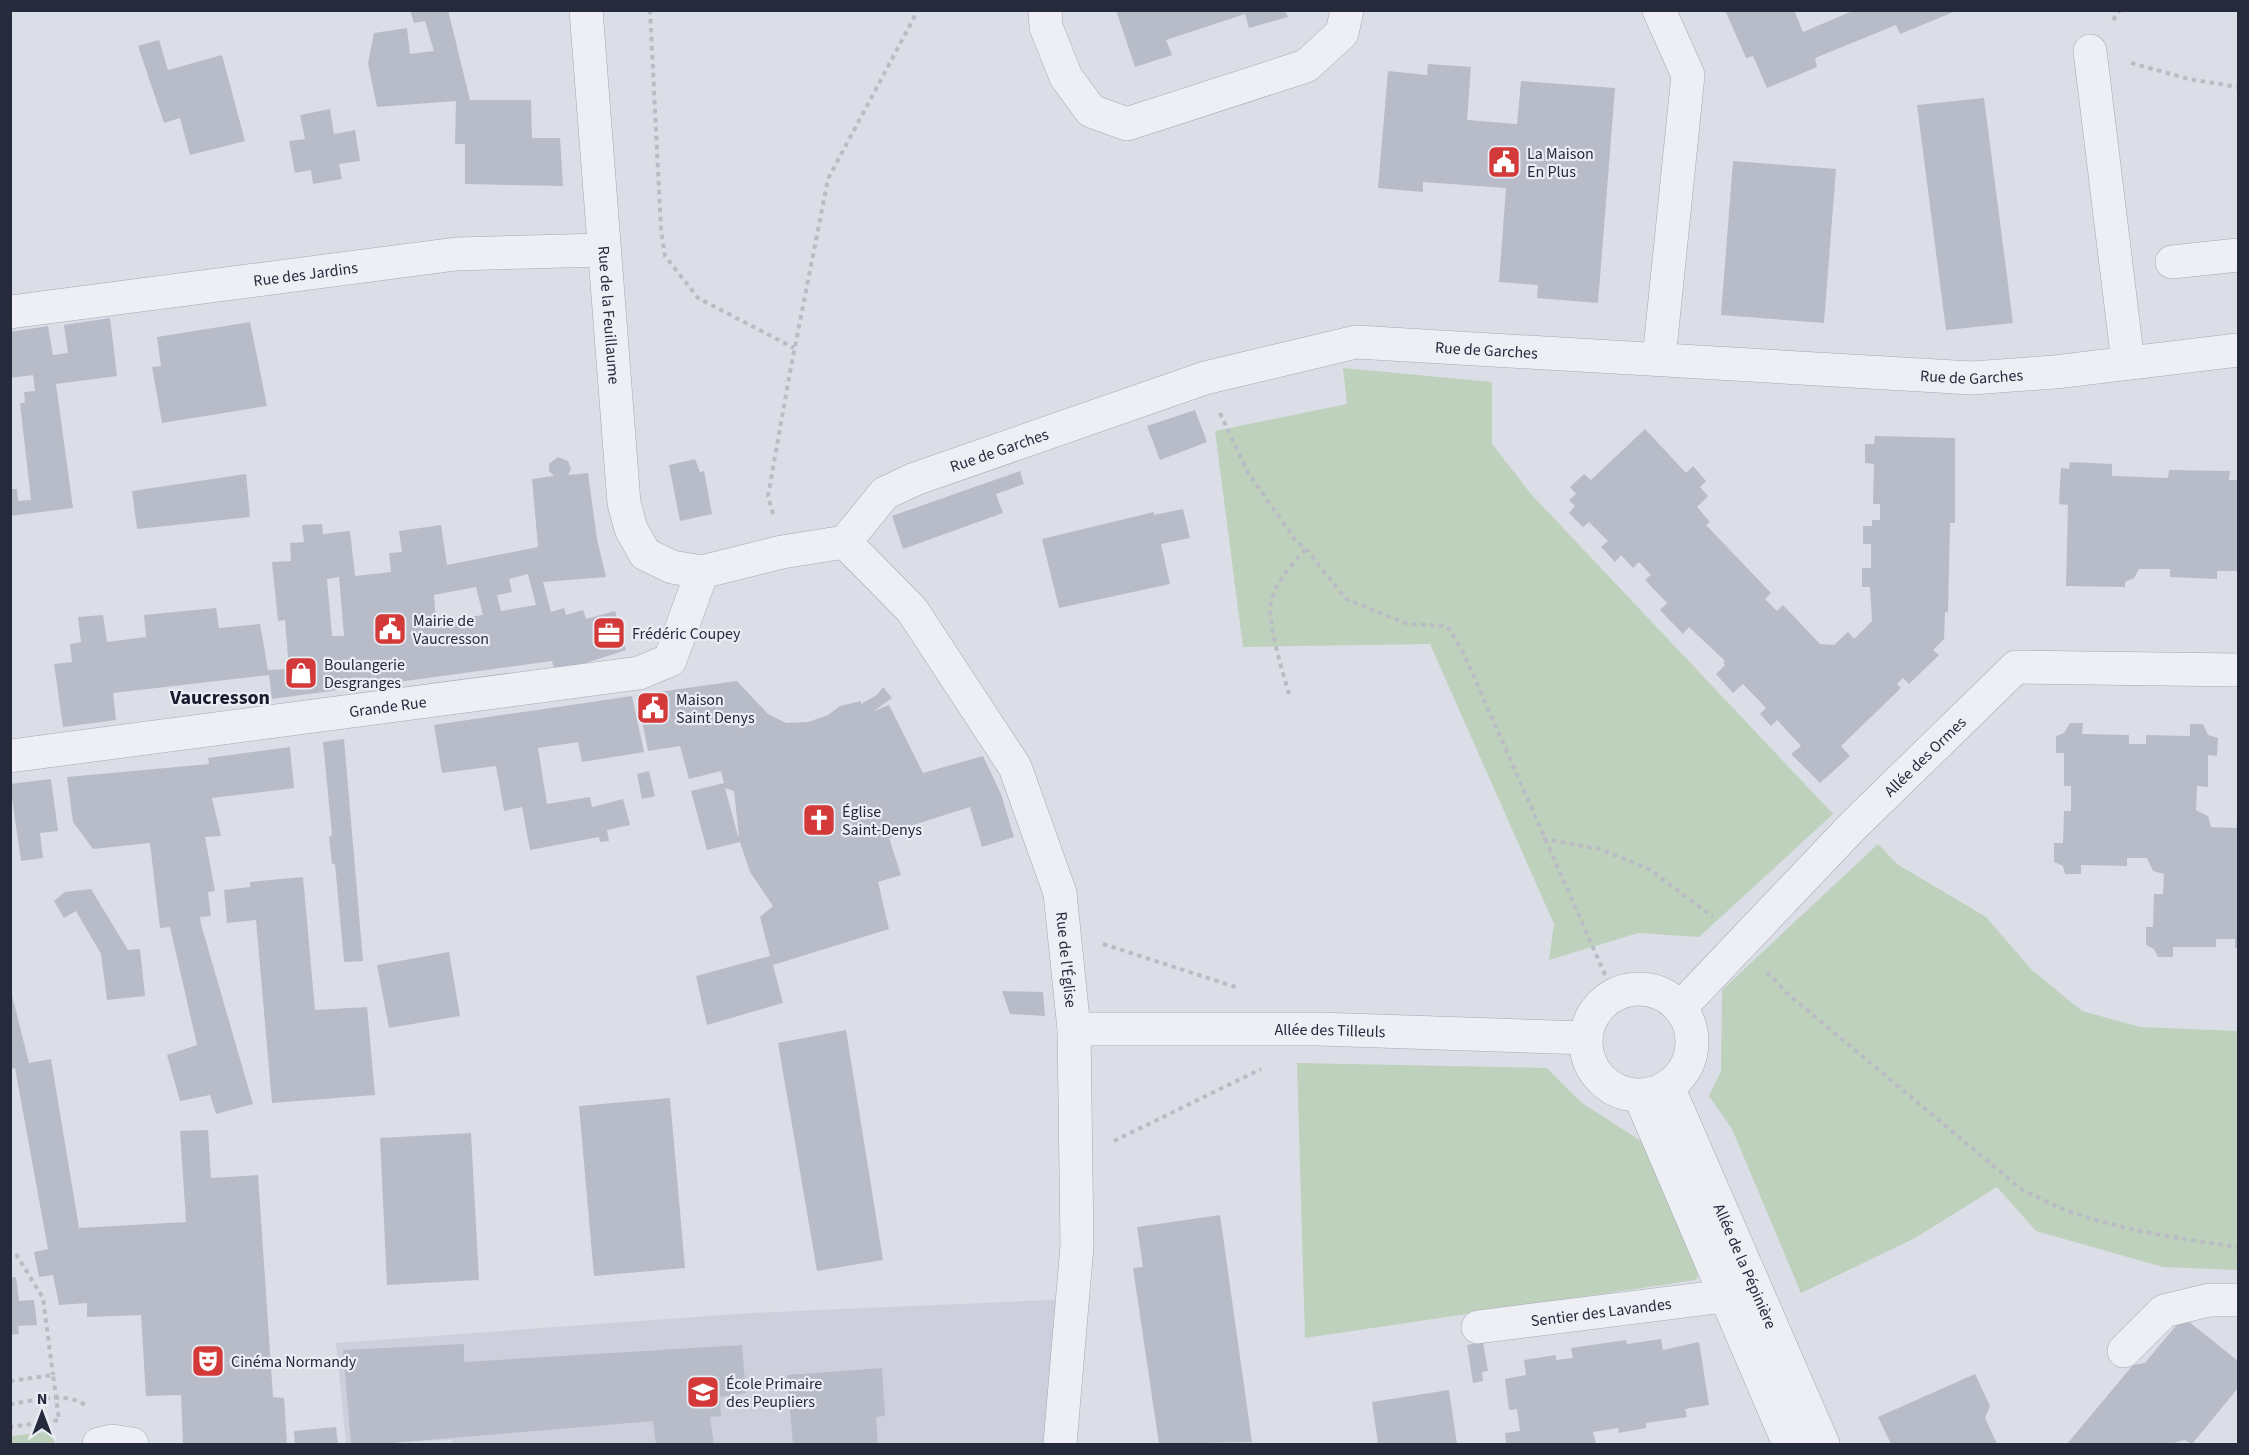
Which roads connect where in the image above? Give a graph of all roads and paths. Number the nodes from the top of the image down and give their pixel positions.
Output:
1 (586, 10) edge
2 (650, 10) edge
3 (918, 10) edge
4 (1045, 10) edge
5 (1347, 10) edge
6 (1659, 10) edge
7 (2120, 10) edge
8 (2090, 51) junction
9 (2238, 87) edge
10 (604, 250) junction
11 (2238, 255) edge
12 (2172, 262) dead end
13 (10, 312) edge
14 (794, 348) junction
15 (2238, 351) edge
16 (1659, 359) junction
17 (2128, 363) junction
18 (1205, 378) junction
19 (845, 542) junction
20 (1306, 549) junction
21 (782, 552) junction
22 (702, 572) junction
23 (2238, 670) edge
24 (1289, 694) dead end
25 (10, 756) edge
26 (1543, 839) junction
27 (1739, 944) junction
28 (1614, 995) junction
29 (1680, 1008) junction
30 (1074, 1029) junction
31 (1586, 1038) junction
32 (1654, 1091) junction
33 (2238, 1247) edge
34 (16, 1254) dead end
35 (1739, 1292) junction
36 (2238, 1300) edge
37 (1478, 1327) dead end
38 (2124, 1351) dead end
39 (53, 1376) junction
40 (10, 1381) edge
41 (56, 1398) junction
42 (10, 1404) edge
43 (10, 1427) edge
44 (114, 1443) edge
45 (1060, 1444) edge
46 (1789, 1444) edge
47 (1822, 1444) edge

1 - 10 street, Rue de la Feuillaume
2 - 14 path
3 - 14 path
4 - 5 street
6 - 16 street
7 - 8 path
8 - 9 path
8 - 17 street
10 - 13 street, Rue des Jardins
10 - 22 street, Rue de la Feuillaume
11 - 12 street
14 - 21 path
15 - 17 street, Rue de Garches
16 - 17 street, Rue de Garches
16 - 18 street, Rue de Garches
18 - 19 street, Rue de Garches
18 - 20 path
19 - 21 street
19 - 30 street, Rue de l'Église
20 - 24 path
20 - 26 path
21 - 22 street
22 - 25 street, Grande Rue
23 - 27 street, Allée des Ormes
26 - 27 path
26 - 28 path
27 - 29 street, Allée des Ormes
27 - 33 path
28 - 29 street
28 - 31 street
29 - 32 street
30 - 31 street, Allée des Tilleuls
30 - 45 street, Rue de l'Église
31 - 32 street
32 - 35 street, Allée de la Pépinière
34 - 39 path
35 - 37 street, Sentier des Lavandes
35 - 46 street, Allée de la Pépinière
35 - 47 street, Allée de la Pépinière
36 - 38 street
39 - 40 path
39 - 41 path
41 - 42 path
41 - 43 path
41 - 44 path

